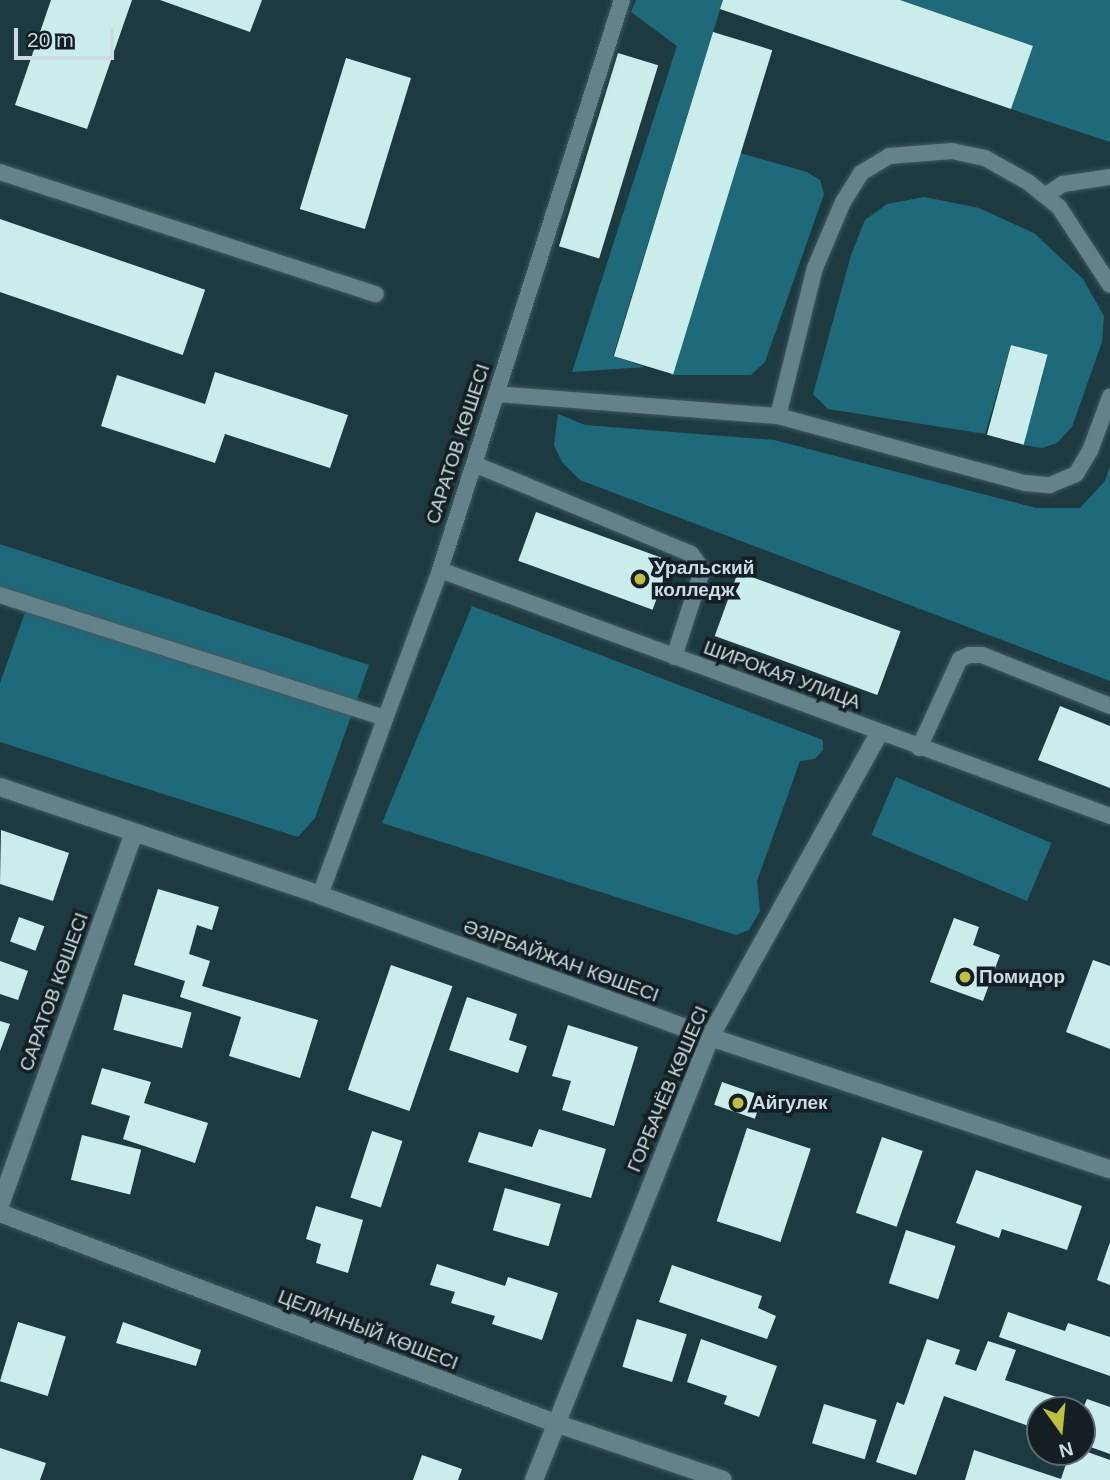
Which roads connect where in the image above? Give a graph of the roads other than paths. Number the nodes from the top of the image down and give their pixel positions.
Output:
1 (622, 0) edge
2 (0, 172) edge
3 (1110, 177) edge
4 (1045, 196) junction
5 (1110, 285) edge
6 (376, 294) dead end
7 (496, 394) junction
8 (1110, 397) edge
9 (778, 416) junction
10 (474, 464) junction
11 (440, 570) junction
12 (0, 595) edge
13 (674, 657) junction
14 (1110, 706) edge
15 (385, 718) junction
16 (879, 733) junction
17 (919, 747) junction
18 (0, 787) edge
19 (1110, 817) edge
20 (134, 832) junction
21 (320, 895) junction
22 (710, 1037) junction
23 (1110, 1169) edge
24 (0, 1205) edge
25 (0, 1213) edge
26 (555, 1423) junction
27 (534, 1480) edge
28 (723, 1480) edge

1 - 7 lane, САРАТОВ КӨШЕСІ
2 - 6 lane
3 - 4 lane
4 - 5 lane
4 - 9 lane
7 - 9 lane
7 - 10 lane, САРАТОВ КӨШЕСІ
8 - 9 lane
10 - 11 lane, САРАТОВ КӨШЕСІ
10 - 13 lane
11 - 13 lane, ШИРОКАЯ УЛИЦА
11 - 15 lane, САРАТОВ КӨШЕСІ
12 - 15 lane
13 - 16 lane, ШИРОКАЯ УЛИЦА
14 - 17 lane
15 - 21 lane, САРАТОВ КӨШЕСІ
16 - 17 lane, ШИРОКАЯ УЛИЦА
16 - 22 street, ГОРБАЧЁВ КӨШЕСІ
17 - 19 lane, ШИРОКАЯ УЛИЦА
18 - 20 street, ӘЗІРБАЙЖАН КӨШЕСІ
20 - 21 street, ӘЗІРБАЙЖАН КӨШЕСІ
20 - 24 street, САРАТОВ КӨШЕСІ
21 - 22 street, ӘЗІРБАЙЖАН КӨШЕСІ
22 - 23 street, ӘЗІРБАЙЖАН КӨШЕСІ
22 - 26 street, ГОРБАЧЁВ КӨШЕСІ
25 - 26 street, ЦЕЛИННЫЙ КӨШЕСІ
26 - 27 street, ГОРБАЧЁВ КӨШЕСІ
26 - 28 street, ЦЕЛИННЫЙ КӨШЕСІ

